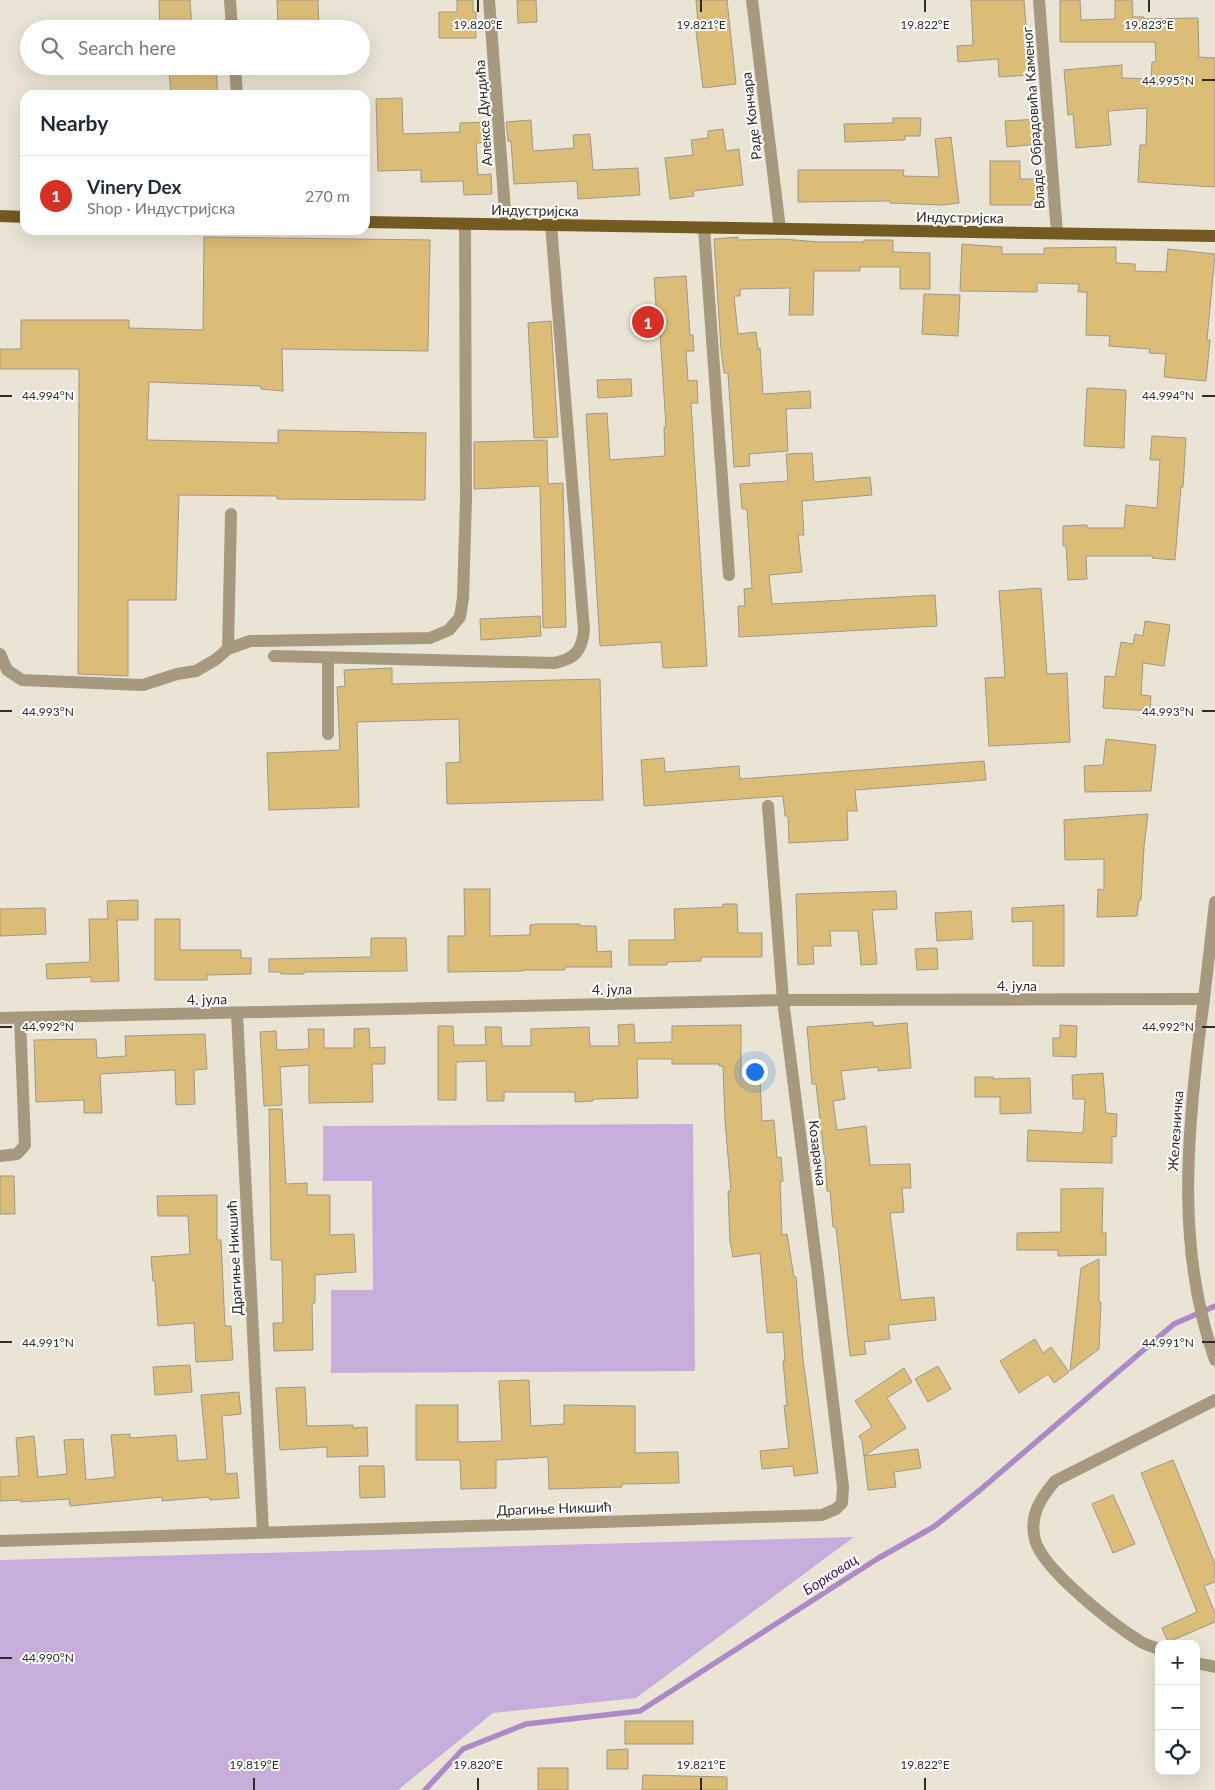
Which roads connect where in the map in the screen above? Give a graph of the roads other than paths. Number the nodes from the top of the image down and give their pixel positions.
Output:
1 (230, 0) edge
2 (490, 0) edge
3 (752, 0) edge
4 (1039, 0) edge
5 (231, 20) edge
6 (236, 75) edge
7 (237, 90) edge
8 (0, 216) edge
9 (20, 217) edge
10 (370, 222) edge
11 (465, 224) junction
12 (506, 224) junction
13 (551, 225) junction
14 (704, 228) junction
15 (780, 229) junction
16 (1057, 233) junction
17 (1215, 236) edge
18 (231, 514) dead end
19 (729, 575) dead end
20 (228, 649) junction
21 (0, 654) edge
22 (274, 656) dead end
23 (328, 658) junction
24 (176, 674) junction
25 (142, 675) dead end
26 (328, 734) dead end
27 (768, 806) dead end
28 (1215, 902) edge
29 (1204, 999) junction
30 (783, 1000) junction
31 (237, 1013) junction
32 (0, 1018) edge
33 (20, 1018) junction
34 (0, 1156) edge
35 (1215, 1360) edge
36 (1215, 1400) edge
37 (842, 1503) joint
38 (263, 1532) junction
39 (0, 1541) edge
40 (1155, 1647) edge
41 (1200, 1664) edge
42 (1215, 1667) edge

1 - 5 street
2 - 12 street, Алексе Дундића
3 - 15 street, Раде Кончара
4 - 16 street, Владе Обрадовића Каменог
6 - 7 street
8 - 9 main road
10 - 11 main road, Индустријска
11 - 12 main road, Индустријска
11 - 20 street
12 - 13 main road, Индустријска
13 - 14 main road, Индустријска
13 - 23 street
14 - 15 main road, Индустријска
14 - 19 street
15 - 16 main road, Индустријска
16 - 17 main road, Индустријска
18 - 20 street
20 - 24 street
21 - 24 street
22 - 23 street
23 - 26 street
24 - 25 street
27 - 30 street, Козарачка
28 - 29 street, Железничка
29 - 30 street, 4. јула
29 - 35 street, Железничка
30 - 31 street, 4. јула
30 - 37 street, Козарачка
31 - 33 street, 4. јула
31 - 38 street, Драгиње Никшић
32 - 33 street, 4. јула
33 - 34 street
36 - 40 street
37 - 38 street, Драгиње Никшић
38 - 39 street, Драгиње Никшић
41 - 42 street

